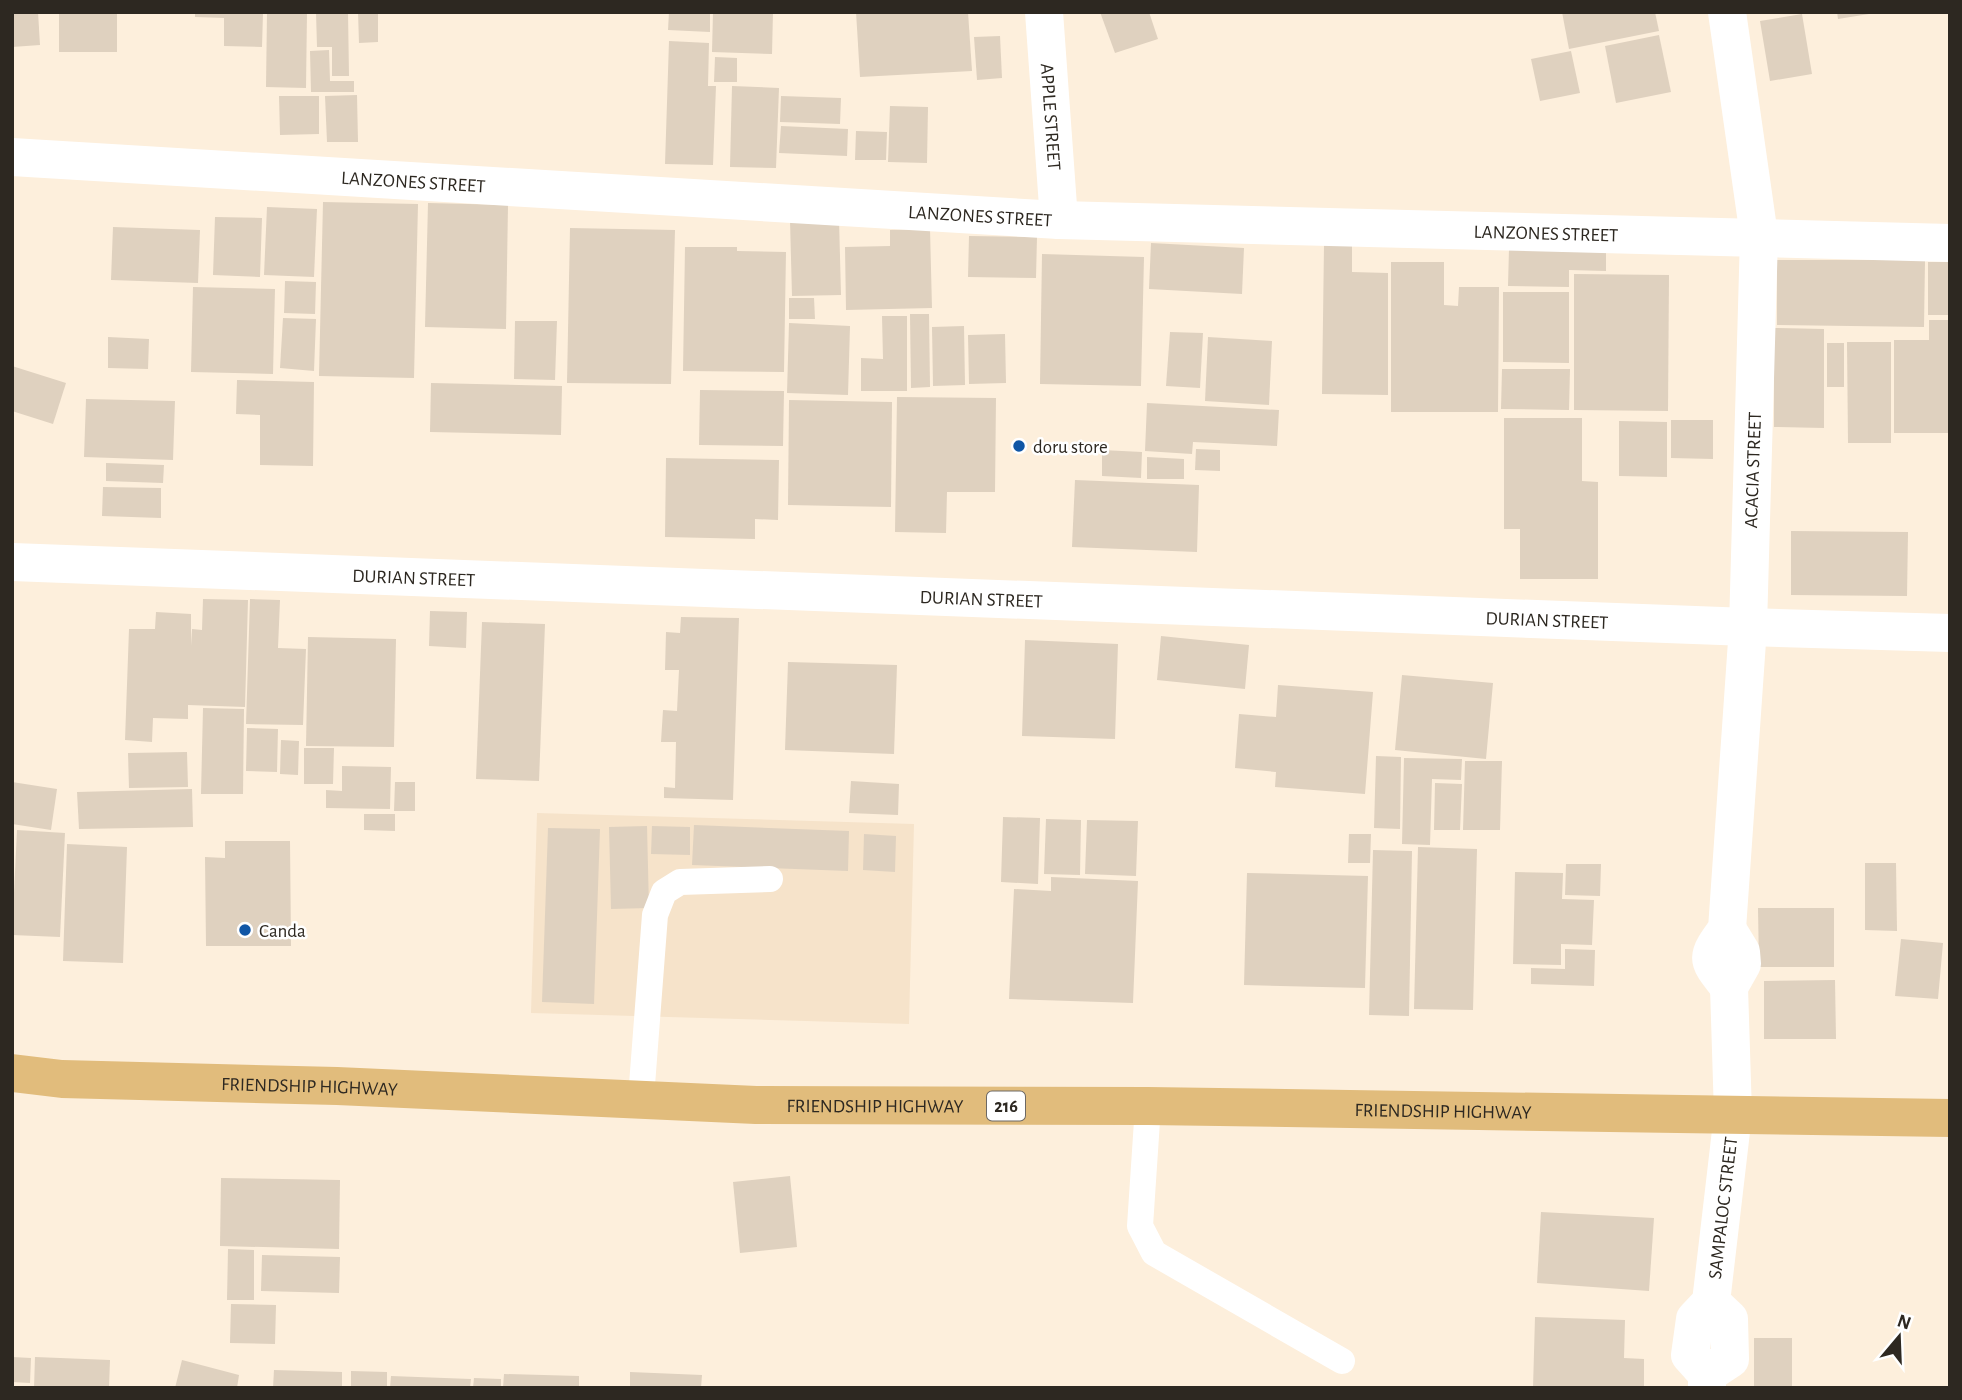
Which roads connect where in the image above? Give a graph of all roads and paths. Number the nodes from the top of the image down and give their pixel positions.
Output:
1 (1044, 12) edge
2 (1727, 12) edge
3 (12, 157) edge
4 (1059, 220) junction
5 (1759, 236) junction
6 (1950, 243) edge
7 (12, 562) edge
8 (1748, 627) junction
9 (1950, 632) edge
10 (770, 879) dead end
11 (12, 1073) edge
12 (640, 1098) junction
13 (1148, 1106) junction
14 (1733, 1114) junction
15 (1950, 1118) edge
16 (1342, 1361) dead end
17 (1707, 1381) edge

1 - 4 street, APPLE STREET
2 - 5 street, ACACIA STREET
3 - 4 street, LANZONES STREET
4 - 5 street, LANZONES STREET
5 - 6 street, LANZONES STREET
5 - 8 street, ACACIA STREET
7 - 8 street, DURIAN STREET
8 - 9 street, DURIAN STREET
8 - 14 street, ACACIA STREET
10 - 12 lane
11 - 12 main road, FRIENDSHIP HIGHWAY / 216
12 - 13 main road, FRIENDSHIP HIGHWAY / 216
13 - 14 main road, FRIENDSHIP HIGHWAY / 216
13 - 16 lane
14 - 15 main road, FRIENDSHIP HIGHWAY / 216
14 - 17 street, SAMPALOC STREET

